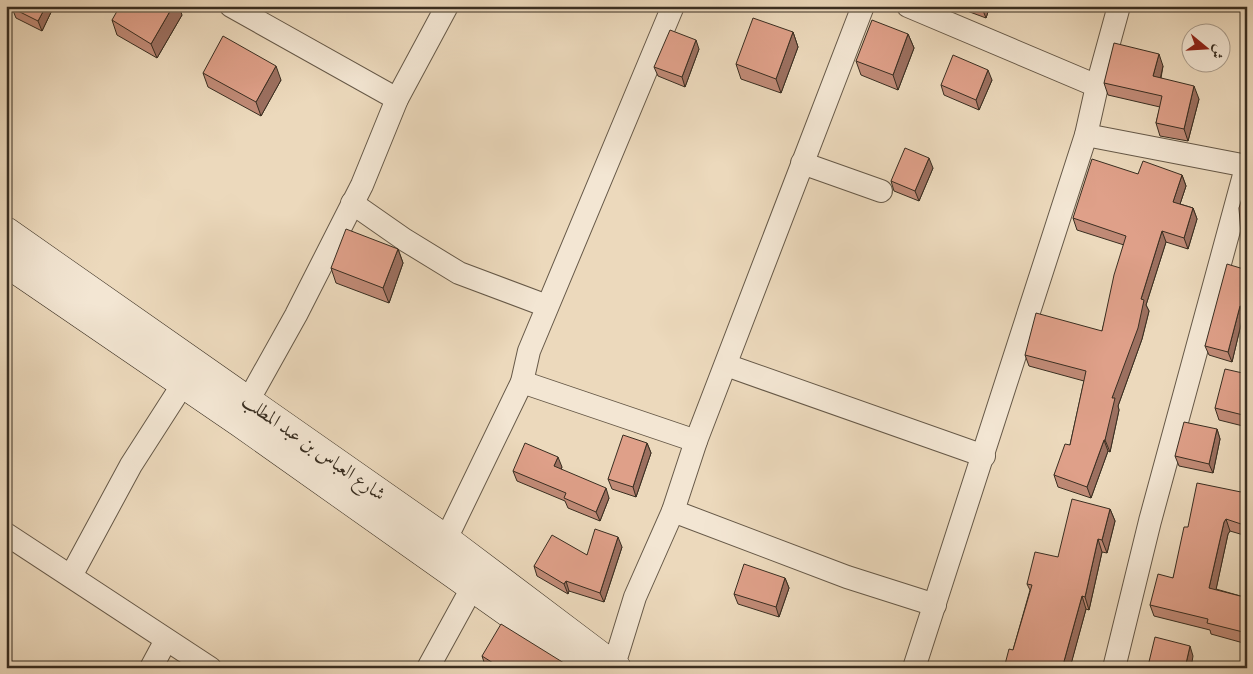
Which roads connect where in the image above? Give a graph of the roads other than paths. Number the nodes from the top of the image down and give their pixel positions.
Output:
1 (231, 6) edge
2 (447, 6) edge
3 (673, 6) edge
4 (863, 6) edge
5 (908, 6) edge
6 (1119, 6) edge
7 (256, 13) edge
8 (1097, 86) junction
9 (397, 100) junction
10 (1086, 134) junction
11 (802, 163) junction
12 (1247, 165) edge
13 (881, 191) dead end
14 (352, 203) junction
15 (6, 231) edge
16 (6, 263) edge
17 (547, 306) junction
18 (726, 365) junction
19 (522, 382) junction
20 (183, 384) junction
21 (248, 401) junction
22 (696, 441) junction
23 (984, 456) junction
24 (673, 511) junction
25 (6, 534) edge
26 (446, 539) junction
27 (71, 576) junction
28 (473, 586) junction
29 (935, 605) junction
30 (166, 640) junction
31 (615, 667) edge
32 (151, 668) edge
33 (210, 668) edge
34 (428, 668) edge
35 (586, 668) edge
36 (914, 668) edge
37 (1114, 668) edge

1 - 7 street
2 - 9 street
3 - 17 street
4 - 11 street
5 - 8 street
6 - 8 street
7 - 9 street
8 - 10 street
9 - 14 street
10 - 12 street
10 - 23 street
11 - 13 street
11 - 18 street
12 - 37 street
14 - 17 street
14 - 21 street
15 - 21 street, شارع العباس بن عبد المطلب
16 - 20 street, شارع العباس بن عبد المطلب
17 - 19 street
18 - 22 street
18 - 23 street
19 - 22 street
19 - 26 street
20 - 27 street
20 - 28 street, شارع العباس بن عبد المطلب
21 - 26 street, شارع العباس بن عبد المطلب
22 - 24 street
23 - 29 street
24 - 29 street
24 - 31 street
25 - 27 street
26 - 31 street, شارع العباس بن عبد المطلب
27 - 30 street
28 - 34 street
28 - 35 street, شارع العباس بن عبد المطلب
29 - 36 street
30 - 32 street
30 - 33 street

